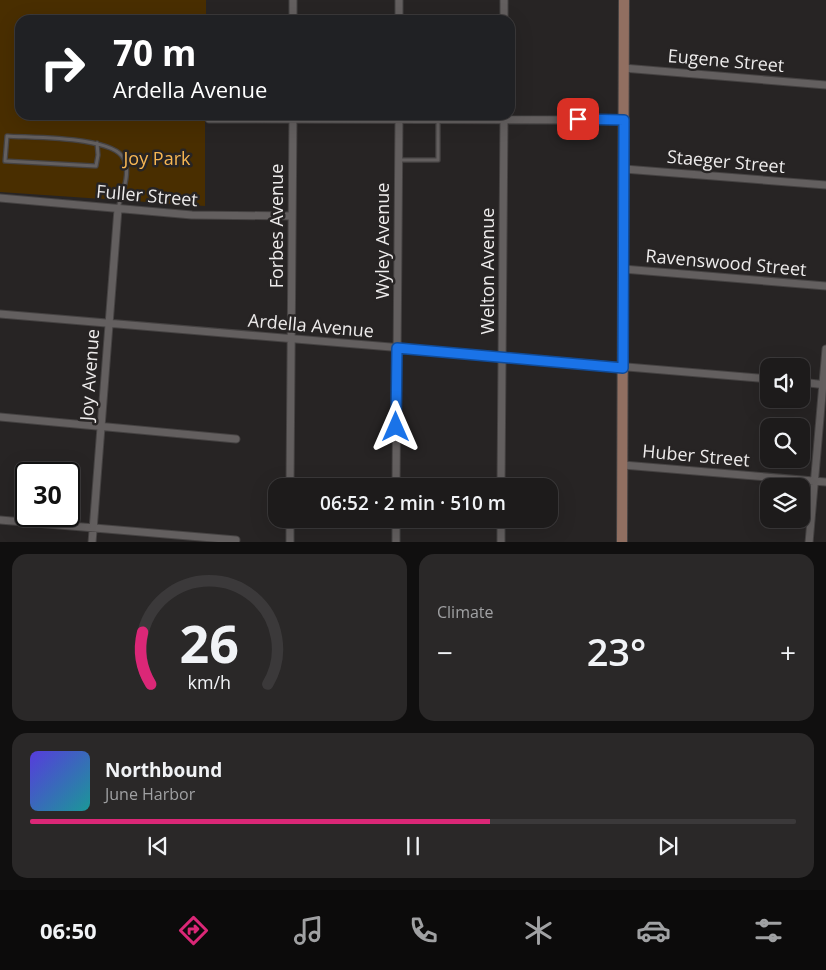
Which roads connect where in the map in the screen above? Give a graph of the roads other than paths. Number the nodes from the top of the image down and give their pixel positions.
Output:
1 (294, 0) edge
2 (399, 0) edge
3 (504, 0) edge
4 (624, 0) edge
5 (293, 15) edge
6 (399, 15) edge
7 (504, 15) edge
8 (624, 68) junction
9 (826, 84) edge
10 (515, 117) edge
11 (293, 120) edge
12 (399, 120) edge
13 (438, 120) edge
14 (504, 120) edge
15 (624, 120) junction
16 (97, 143) junction
17 (398, 160) junction
18 (624, 169) junction
19 (826, 185) edge
20 (0, 198) edge
21 (118, 209) junction
22 (292, 216) junction
23 (623, 269) junction
24 (826, 286) edge
25 (0, 314) edge
26 (109, 324) junction
27 (291, 340) junction
28 (397, 348) junction
29 (826, 349) edge
30 (502, 357) junction
31 (623, 368) junction
32 (760, 379) edge
33 (810, 383) edge
34 (825, 385) edge
35 (0, 417) edge
36 (101, 426) junction
37 (236, 439) dead end
38 (623, 465) junction
39 (290, 478) edge
40 (396, 478) edge
41 (501, 478) edge
42 (815, 481) junction
43 (826, 482) edge
44 (0, 520) edge
45 (93, 528) junction
46 (290, 528) edge
47 (396, 528) edge
48 (501, 528) edge
49 (181, 539) edge
50 (236, 540) dead end
51 (92, 542) edge
52 (290, 542) edge
53 (396, 542) edge
54 (501, 542) edge
55 (622, 542) edge
56 (809, 542) edge

1 - 5 street
2 - 6 street
3 - 7 street
4 - 8 main road
8 - 9 street, Eugene Street
8 - 15 main road
10 - 15 street
11 - 22 street, Forbes Avenue
12 - 17 street, Wyley Avenue
13 - 17 lane
14 - 30 street, Welton Avenue
15 - 18 main road
16 - 16 lane
16 - 21 lane
17 - 28 street, Wyley Avenue
18 - 19 street, Staeger Street
18 - 23 main road
20 - 21 street, Fuller Street
21 - 22 street, Fuller Street
21 - 26 street, Joy Avenue
22 - 27 street, Forbes Avenue
23 - 24 street, Ravenswood Street
23 - 31 main road
25 - 26 street, Ardella Avenue
26 - 27 street, Ardella Avenue
26 - 36 street, Joy Avenue
27 - 28 street, Ardella Avenue
27 - 39 street, Forbes Avenue
28 - 30 street, Ardella Avenue
28 - 40 street, Wyley Avenue
29 - 34 street
30 - 31 street, Ardella Avenue
30 - 41 street, Welton Avenue
31 - 32 street, Ardella Avenue
31 - 38 main road
33 - 34 street
34 - 42 street
35 - 36 street
36 - 37 street
36 - 45 street, Joy Avenue
38 - 42 street, Huber Street
38 - 55 main road
42 - 43 street, Huber Street
42 - 56 street
44 - 45 street
45 - 49 street
45 - 51 street, Joy Avenue
46 - 52 street
47 - 53 street
48 - 54 street
49 - 50 street

